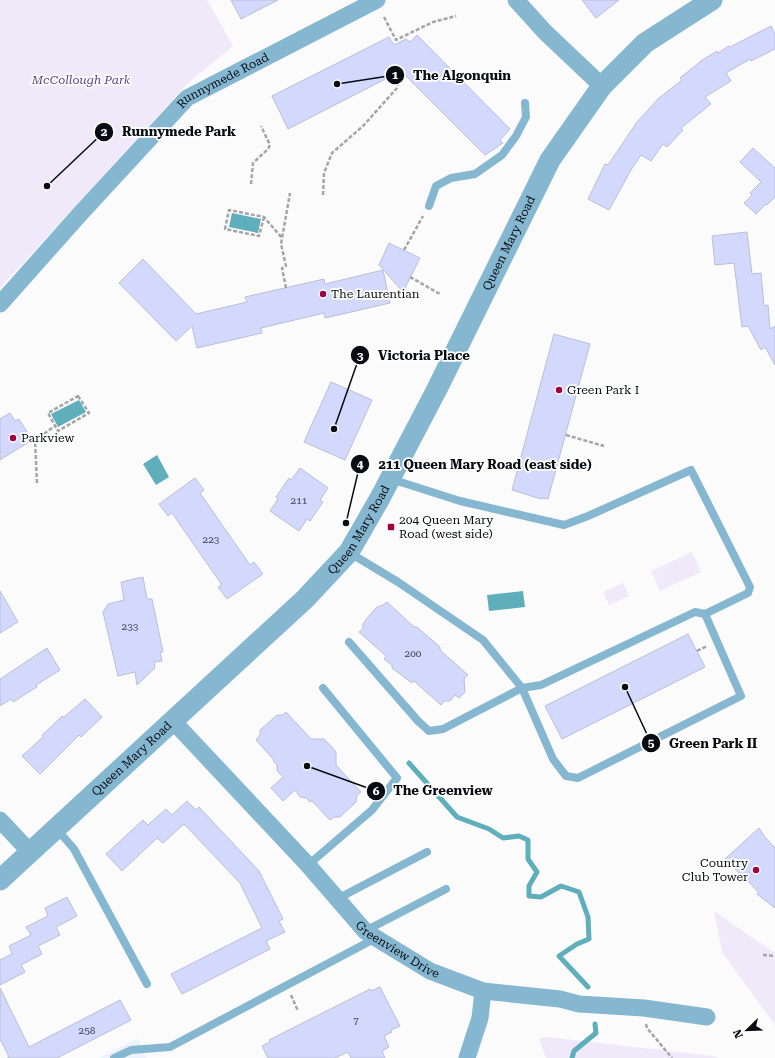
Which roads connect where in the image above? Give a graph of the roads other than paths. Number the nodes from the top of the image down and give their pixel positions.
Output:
1 (377, 0) edge
2 (516, 0) edge
3 (712, 0) edge
4 (602, 86) junction
5 (525, 103) dead end
6 (429, 206) road end
7 (0, 304) edge
8 (390, 479) junction
9 (349, 552) junction
10 (705, 614) junction
11 (349, 642) dead end
12 (323, 688) dead end
13 (522, 688) junction
14 (173, 721) junction
15 (0, 820) edge
16 (56, 828) junction
17 (427, 852) dead end
18 (30, 853) junction
19 (308, 865) junction
20 (0, 880) edge
21 (446, 889) dead end
22 (337, 900) junction
23 (371, 935) junction
24 (147, 984) dead end
25 (484, 991) junction
26 (707, 1017) dead end
27 (114, 1058) edge
28 (468, 1058) edge

1 - 7 street, Runnymede Road
2 - 4 street
3 - 4 street, Queen Mary Road
4 - 8 street, Queen Mary Road
5 - 6 lane
8 - 9 street, Queen Mary Road
8 - 10 lane
9 - 13 lane
9 - 14 street, Queen Mary Road
10 - 13 lane
10 - 13 lane
11 - 13 lane
12 - 19 lane
14 - 16 street, Queen Mary Road
14 - 19 street, Greenview Drive
15 - 18 street
16 - 18 street, Queen Mary Road
16 - 24 lane
17 - 22 lane
18 - 20 street, Queen Mary Road
19 - 22 street, Greenview Drive
21 - 23 lane
22 - 23 street, Greenview Drive
23 - 25 street, Greenview Drive
23 - 27 lane
25 - 26 street, Greenview Drive
25 - 28 street

